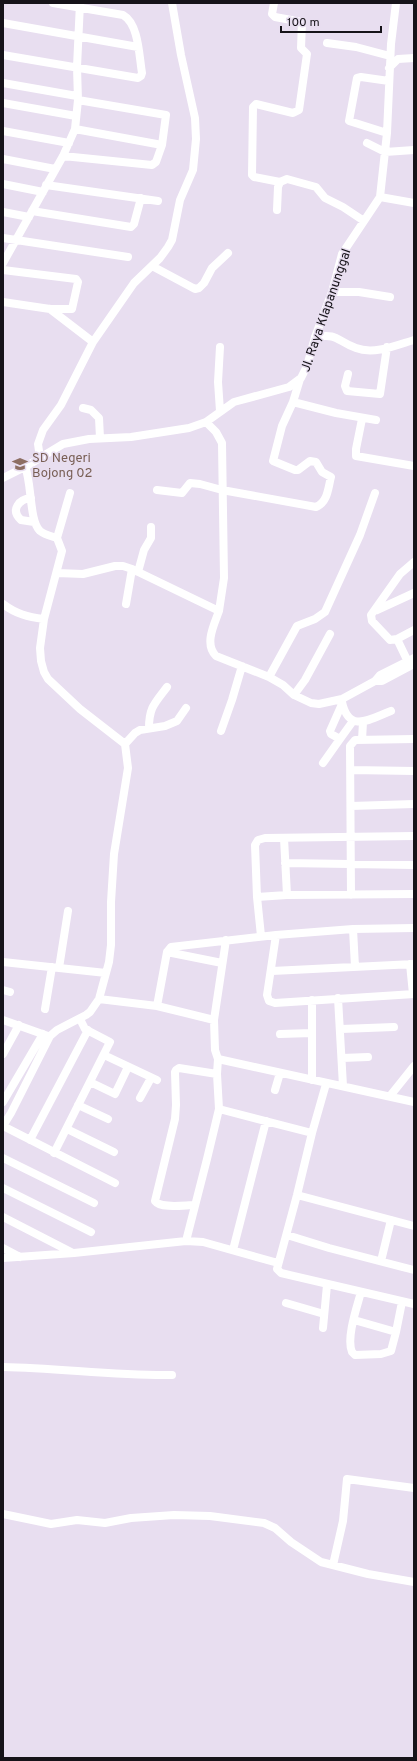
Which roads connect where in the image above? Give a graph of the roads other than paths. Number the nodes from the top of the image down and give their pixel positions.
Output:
1 (53, 3) edge
2 (172, 3) edge
3 (274, 3) edge
4 (396, 3) edge
5 (80, 5) edge
6 (3, 23) edge
7 (78, 36) junction
8 (327, 43) dead end
9 (138, 47) junction
10 (3, 55) edge
11 (390, 56) junction
12 (414, 58) edge
13 (77, 67) junction
14 (389, 68) junction
15 (388, 81) junction
16 (3, 84) edge
17 (78, 98) junction
18 (3, 103) edge
19 (76, 116) junction
20 (75, 129) junction
21 (3, 131) edge
22 (387, 133) junction
23 (69, 143) junction
24 (367, 143) dead end
25 (162, 145) junction
26 (414, 150) edge
27 (385, 152) junction
28 (63, 156) junction
29 (3, 159) edge
30 (55, 168) junction
31 (280, 182) junction
32 (3, 184) edge
33 (45, 188) junction
34 (380, 197) junction
35 (141, 198) junction
36 (158, 201) dead end
37 (414, 203) edge
38 (276, 210) dead end
39 (3, 212) edge
40 (31, 214) junction
41 (364, 221) junction
42 (3, 238) edge
43 (17, 241) junction
44 (228, 253) dead end
45 (128, 257) dead end
46 (3, 263) edge
47 (152, 266) junction
48 (3, 270) edge
49 (332, 292) junction
50 (390, 297) dead end
51 (3, 302) edge
52 (50, 309) junction
53 (315, 337) junction
54 (414, 340) edge
55 (93, 342) junction
56 (220, 347) dead end
57 (387, 347) junction
58 (348, 374) dead end
59 (301, 378) junction
60 (293, 402) junction
61 (83, 408) dead end
62 (220, 411) junction
63 (362, 419) junction
64 (376, 420) dead end
65 (206, 422) junction
66 (100, 438) junction
67 (40, 458) junction
68 (414, 466) edge
69 (25, 467) junction
70 (3, 478) edge
71 (158, 490) dead end
72 (222, 490) junction
73 (70, 493) dead end
74 (375, 493) dead end
75 (31, 498) junction
76 (34, 522) junction
77 (151, 527) dead end
78 (57, 538) junction
79 (414, 562) edge
80 (135, 571) junction
81 (56, 573) junction
82 (414, 592) edge
83 (3, 604) edge
84 (126, 604) dead end
85 (219, 611) junction
86 (374, 611) junction
87 (44, 618) junction
88 (414, 630) edge
89 (330, 634) dead end
90 (397, 638) junction
91 (411, 663) edge
92 (242, 666) junction
93 (269, 677) junction
94 (167, 687) dead end
95 (294, 695) junction
96 (342, 701) junction
97 (186, 708) dead end
98 (391, 711) dead end
99 (353, 721) junction
100 (363, 722) junction
101 (149, 728) junction
102 (222, 731) dead end
103 (340, 739) junction
104 (414, 739) edge
105 (362, 740) junction
106 (125, 744) junction
107 (323, 763) dead end
108 (351, 770) junction
109 (414, 771) edge
110 (414, 804) edge
111 (351, 806) junction
112 (414, 836) edge
113 (350, 837) junction
114 (284, 838) junction
115 (285, 863) junction
116 (350, 863) junction
117 (414, 865) edge
118 (414, 894) edge
119 (287, 895) junction
120 (351, 895) junction
121 (258, 897) junction
122 (68, 911) dead end
123 (414, 928) edge
124 (353, 930) junction
125 (276, 935) junction
126 (260, 936) junction
127 (226, 940) junction
128 (167, 952) junction
129 (3, 962) edge
130 (222, 963) junction
131 (412, 964) edge
132 (355, 967) junction
133 (56, 968) junction
134 (272, 971) junction
135 (106, 973) junction
136 (413, 994) edge
137 (338, 998) junction
138 (99, 999) junction
139 (312, 1000) junction
140 (157, 1006) junction
141 (45, 1009) dead end
142 (80, 1019) junction
143 (3, 1020) edge
144 (214, 1020) junction
145 (19, 1025) junction
146 (394, 1027) dead end
147 (341, 1029) junction
148 (88, 1030) junction
149 (312, 1033) junction
150 (280, 1034) dead end
151 (46, 1035) junction
152 (3, 1054) edge
153 (104, 1055) junction
154 (368, 1057) dead end
155 (342, 1058) junction
156 (218, 1059) junction
157 (128, 1066) junction
158 (414, 1066) edge
159 (280, 1073) junction
160 (217, 1074) junction
161 (312, 1080) junction
162 (90, 1082) junction
163 (326, 1084) junction
164 (343, 1086) junction
165 (275, 1090) dead end
166 (390, 1096) junction
167 (140, 1098) dead end
168 (3, 1102) edge
169 (414, 1102) edge
170 (78, 1105) junction
171 (219, 1109) junction
172 (108, 1119) dead end
173 (266, 1121) junction
174 (3, 1126) edge
175 (66, 1129) junction
176 (312, 1133) junction
177 (30, 1140) junction
178 (54, 1152) junction
179 (114, 1152) dead end
180 (3, 1158) edge
181 (115, 1183) dead end
182 (3, 1188) edge
183 (297, 1195) junction
184 (94, 1203) dead end
185 (194, 1205) junction
186 (3, 1217) edge
187 (391, 1220) junction
188 (414, 1226) edge
189 (91, 1232) dead end
190 (287, 1235) junction
191 (186, 1241) junction
192 (3, 1248) edge
193 (233, 1250) junction
194 (74, 1253) junction
195 (21, 1257) junction
196 (3, 1258) edge
197 (381, 1261) junction
198 (278, 1263) junction
199 (414, 1270) edge
200 (327, 1285) junction
201 (361, 1292) junction
202 (402, 1302) junction
203 (286, 1303) dead end
204 (414, 1304) edge
205 (324, 1314) junction
206 (354, 1320) junction
207 (323, 1328) dead end
208 (396, 1332) junction
209 (3, 1367) edge
210 (172, 1375) dead end
211 (414, 1488) edge
212 (3, 1514) edge
213 (333, 1565) junction
214 (414, 1582) edge

1 - 5 street
2 - 47 street
3 - 31 street
4 - 11 street, Jl. Raya Klapanunggal
5 - 7 street
5 - 9 street
6 - 7 street
7 - 9 street
7 - 13 street
8 - 11 street
9 - 13 street
10 - 13 street
11 - 14 street, Jl. Raya Klapanunggal
12 - 14 street
13 - 17 street
14 - 15 street, Jl. Raya Klapanunggal
15 - 22 street, Jl. Raya Klapanunggal
15 - 22 street
16 - 17 street
17 - 19 street
17 - 25 street
18 - 19 street
19 - 20 street
20 - 23 street
20 - 25 street
21 - 23 street
22 - 27 street, Jl. Raya Klapanunggal
23 - 28 street
24 - 27 street
25 - 28 street
26 - 27 street
27 - 34 street, Jl. Raya Klapanunggal
28 - 30 street
29 - 30 street
30 - 33 street
31 - 38 street
31 - 41 street
32 - 33 street
33 - 35 street
33 - 40 street
34 - 37 street
34 - 41 street, Jl. Raya Klapanunggal
35 - 36 street
35 - 40 street
39 - 40 street
40 - 43 street
41 - 49 street, Jl. Raya Klapanunggal
42 - 43 street
43 - 45 street
43 - 46 street
44 - 47 street
47 - 55 street
48 - 52 street
49 - 50 street
49 - 53 street, Jl. Raya Klapanunggal
51 - 52 street
52 - 55 street
53 - 57 street
53 - 59 street, Jl. Raya Klapanunggal
54 - 57 street
55 - 67 street
56 - 62 street
57 - 58 street
59 - 60 street
59 - 62 street, Jl. Raya Klapanunggal
60 - 63 street
60 - 72 street
61 - 66 street
62 - 65 street, Jl. Raya Klapanunggal
63 - 64 street
63 - 68 street
65 - 66 street, Jl. Raya Klapanunggal
65 - 72 street
66 - 67 street, Jl. Raya Klapanunggal
67 - 69 street, Jl. Raya Klapanunggal
69 - 70 street, Jl. Raya Klapanunggal
69 - 75 street
71 - 72 street
72 - 85 street
73 - 78 street
74 - 93 street
75 - 76 street
75 - 76 street
76 - 78 street
77 - 80 street
78 - 81 street
79 - 86 street
80 - 81 street
80 - 84 street
80 - 85 street
81 - 87 street
82 - 86 street
83 - 87 street
85 - 92 street
86 - 90 street
87 - 106 street
88 - 90 street
89 - 95 street
90 - 91 street
91 - 96 street
92 - 93 street
92 - 102 street
93 - 95 street
94 - 101 street
95 - 96 street
96 - 99 street
96 - 103 street
97 - 101 street
98 - 100 street
99 - 100 street
99 - 103 street
100 - 105 street
101 - 106 street
103 - 107 street
104 - 105 street
105 - 108 street
106 - 135 street
108 - 109 street
108 - 111 street
110 - 111 street
111 - 113 street
112 - 113 street
113 - 114 street
113 - 116 street
114 - 115 street
114 - 121 street
115 - 116 street
115 - 119 street
116 - 117 street
116 - 120 street
118 - 120 street
119 - 120 street
119 - 121 street
121 - 126 street
122 - 133 street
123 - 124 street
124 - 125 street
124 - 132 street
125 - 126 street
125 - 134 street
126 - 127 street
127 - 128 street
127 - 130 street
128 - 130 street
128 - 140 street
129 - 133 street
130 - 144 street
131 - 132 street
131 - 136 street
132 - 134 street
133 - 135 street
133 - 141 street
134 - 139 street
135 - 138 street
136 - 137 street
137 - 139 street
137 - 147 street
138 - 140 street
138 - 142 street
139 - 149 street
140 - 144 street
142 - 148 street
142 - 151 street
143 - 145 street
144 - 156 street
145 - 151 street
145 - 152 street
146 - 147 street
147 - 155 street
148 - 153 street
148 - 177 street
149 - 150 street
149 - 161 street
151 - 168 street
151 - 174 street
153 - 157 street
153 - 162 street
154 - 155 street
155 - 164 street
156 - 159 street
156 - 160 street
157 - 162 street
157 - 167 street
158 - 166 street
159 - 161 street
159 - 165 street
160 - 171 street
160 - 185 street
161 - 163 street
162 - 170 street
163 - 164 street
163 - 176 street
164 - 166 street
166 - 169 street
170 - 172 street
170 - 175 street
171 - 173 street
171 - 185 street
173 - 176 street
173 - 193 street
174 - 177 street
175 - 178 street
175 - 179 street
176 - 183 street
177 - 178 street
178 - 181 street
180 - 184 street
182 - 189 street
183 - 187 street
183 - 190 street
185 - 191 street
186 - 194 street
187 - 188 street
187 - 197 street
190 - 197 street
190 - 198 street
191 - 193 street
191 - 194 street
192 - 195 street
193 - 198 street
194 - 195 street
195 - 196 street
197 - 199 street
198 - 200 street
200 - 201 street
200 - 205 street
201 - 202 street
201 - 206 street
202 - 204 street
202 - 208 street
203 - 205 street
205 - 207 street
206 - 208 street
206 - 208 street
209 - 210 street
211 - 213 street
212 - 213 street
213 - 214 street

